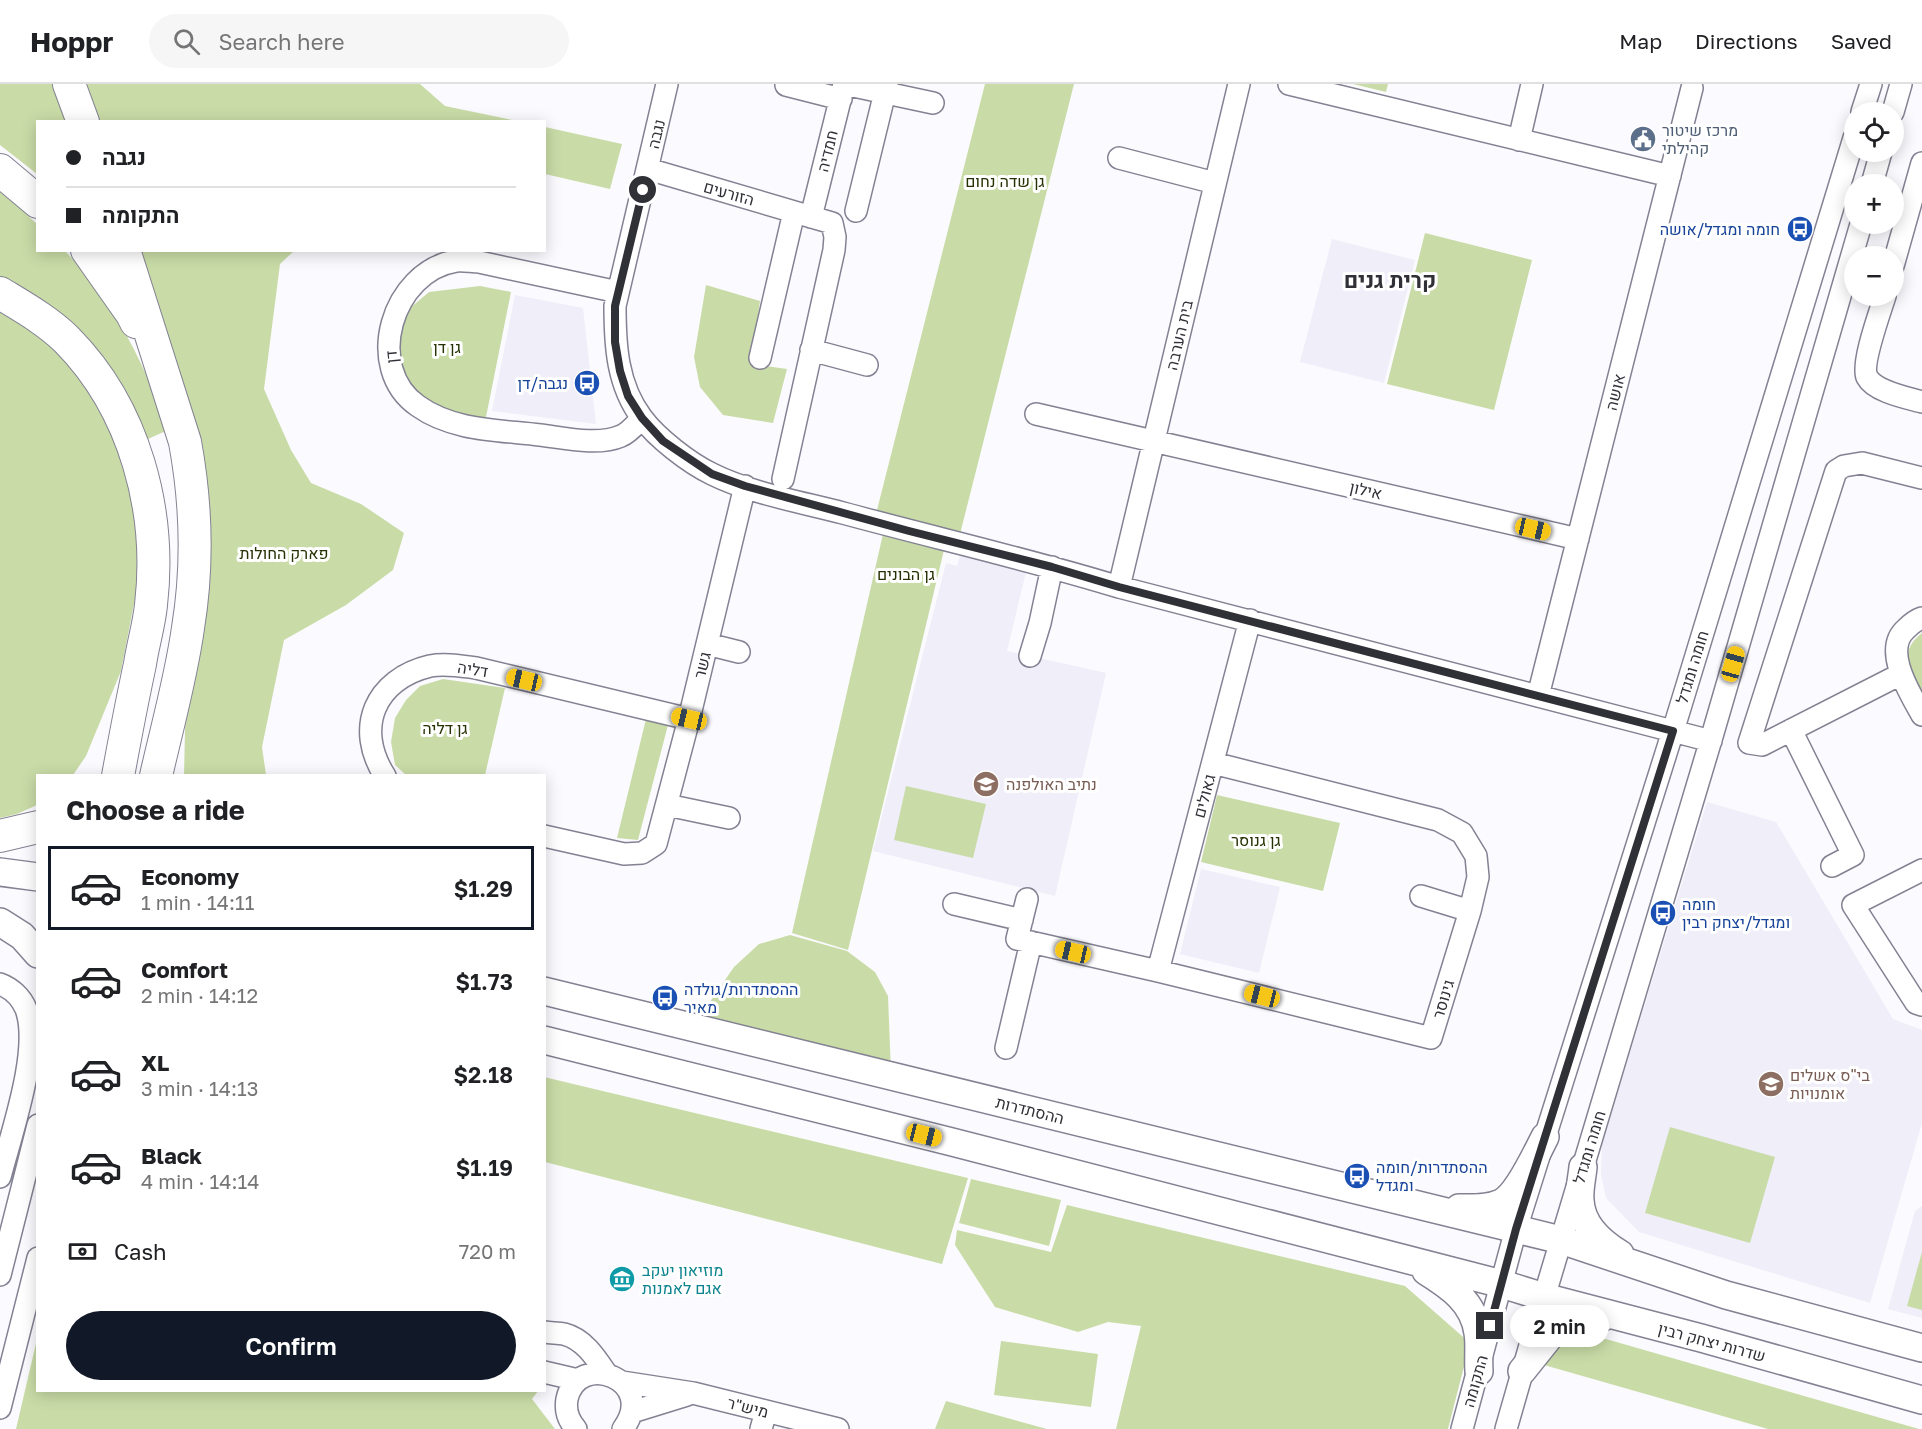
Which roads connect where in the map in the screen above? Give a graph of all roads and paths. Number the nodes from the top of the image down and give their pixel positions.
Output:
1 (69, 84) edge
2 (668, 84) edge
3 (1239, 84) edge
4 (1289, 84) edge
5 (1532, 84) edge
6 (1870, 84) edge
7 (1901, 84) edge
8 (786, 86) edge
9 (886, 88) edge
10 (1692, 88) dead end
11 (843, 89) edge
12 (1865, 102) edge
13 (1896, 102) edge
14 (933, 103) dead end
15 (82, 120) edge
16 (1518, 140) junction
17 (1119, 158) dead end
18 (1847, 162) edge
19 (1922, 163) edge
20 (648, 169) junction
21 (0, 170) edge
22 (1670, 176) junction
23 (1215, 183) junction
24 (36, 200) edge
25 (856, 212) dead end
26 (802, 215) junction
27 (1858, 234) edge
28 (1899, 246) edge
29 (88, 252) edge
30 (125, 252) edge
31 (618, 292) junction
32 (0, 293) edge
33 (1882, 306) edge
34 (811, 350) junction
35 (760, 358) dead end
36 (867, 365) dead end
37 (170, 394) junction
38 (1922, 402) edge
39 (1036, 414) dead end
40 (642, 418) junction
41 (1154, 441) junction
42 (1922, 477) edge
43 (783, 479) dead end
44 (745, 486) junction
45 (1578, 539) junction
46 (1052, 567) junction
47 (1119, 587) junction
48 (1922, 618) edge
49 (1251, 620) junction
50 (707, 644) junction
51 (739, 652) dead end
52 (1030, 657) dead end
53 (1900, 674) junction
54 (137, 680) junction
55 (175, 691) junction
56 (1538, 696) junction
57 (1922, 715) edge
58 (689, 719) junction
59 (1791, 730) junction
60 (1673, 731) junction
61 (1711, 741) junction
62 (1213, 763) junction
63 (98, 774) edge
64 (118, 774) edge
65 (156, 774) edge
66 (171, 774) edge
67 (384, 774) edge
68 (667, 805) junction
69 (729, 818) dead end
70 (36, 827) edge
71 (0, 836) edge
72 (546, 836) edge
73 (1832, 866) dead end
74 (1922, 870) edge
75 (0, 872) edge
76 (36, 877) edge
77 (1421, 896) dead end
78 (1027, 899) dead end
79 (954, 904) dead end
80 (1470, 911) junction
81 (0, 917) edge
82 (1022, 920) junction
83 (0, 922) edge
84 (36, 924) edge
85 (1031, 942) junction
86 (36, 952) edge
87 (1158, 971) junction
88 (0, 984) edge
89 (546, 991) edge
90 (1922, 1005) edge
91 (546, 1040) edge
92 (1006, 1048) dead end
93 (36, 1091) edge
94 (16, 1116) junction
95 (36, 1133) edge
96 (1545, 1137) junction
97 (1583, 1167) junction
98 (0, 1177) edge
99 (1416, 1204) junction
100 (1516, 1229) junction
101 (1561, 1240) junction
102 (1410, 1260) junction
103 (36, 1266) edge
104 (1642, 1267) junction
105 (0, 1275) edge
106 (1502, 1284) junction
107 (1544, 1298) junction
108 (1616, 1316) junction
109 (546, 1332) edge
110 (577, 1340) junction
111 (1922, 1348) edge
112 (1479, 1371) junction
113 (1522, 1371) junction
114 (546, 1372) edge
115 (614, 1378) junction
116 (580, 1379) junction
117 (546, 1383) edge
118 (693, 1393) junction
119 (1922, 1400) edge
120 (566, 1403) junction
121 (0, 1408) edge
122 (627, 1420) edge
123 (764, 1420) edge
124 (575, 1429) edge
125 (838, 1429) edge
126 (1462, 1429) edge
127 (1506, 1429) edge

1 - 15 highway
2 - 20 street, נגבה
3 - 23 street, בית הערבה
4 - 16 street
5 - 16 street
6 - 12 street
7 - 13 street
8 - 11 street
9 - 11 street
9 - 14 street
9 - 25 street
10 - 22 street, אושה
11 - 26 street, חמדיה
16 - 22 street
17 - 23 street
18 - 60 street, חומה ומגדל
19 - 28 street
20 - 26 street, הזורעים
20 - 31 street, נגבה
21 - 24 highway
22 - 45 street, אושה
23 - 41 street, בית הערבה
26 - 34 street, הזורעים
26 - 35 street, חמדיה
27 - 61 street, חומה ומגדל
29 - 37 highway
30 - 37 highway
31 - 40 street, נגבה
31 - 40 street, דן
32 - 54 highway
33 - 38 street
34 - 36 street
34 - 43 street
37 - 55 highway
39 - 41 street, אילון
40 - 44 street, נגבה
41 - 45 street, אילון
41 - 47 street, בית הערבה
42 - 59 street
44 - 46 street, נגבה
44 - 50 street, גשר
45 - 56 street, אושה
46 - 47 street, נגבה
46 - 52 street
47 - 49 street, נגבה
48 - 53 street
49 - 56 street, נגבה
49 - 62 street, גאולים
50 - 51 street
50 - 58 street, גשר
53 - 57 street
53 - 59 street
54 - 63 highway
54 - 64 highway
55 - 65 highway
55 - 66 highway
56 - 60 street, נגבה
58 - 67 street, דליה
58 - 68 street, גשר
59 - 73 street
60 - 61 street, נגבה
60 - 96 street, חומה ומגדל
61 - 97 street, חומה ומגדל
62 - 80 street, גינוסר
62 - 87 street, גאולים
68 - 69 street
68 - 72 street, גשר
70 - 71 highway
74 - 90 street
75 - 76 main road
77 - 80 street
78 - 82 street
79 - 82 street
80 - 87 street, גינוסר
81 - 84 main road
82 - 85 street
83 - 86 main road
85 - 87 street, גינוסר
85 - 92 street
88 - 94 street
89 - 99 main road, ההסתדרות
91 - 102 main road
93 - 94 street
94 - 98 street
95 - 105 street
96 - 99 main road
96 - 100 street, חומה ומגדל
97 - 101 street, חומה ומגדל
97 - 104 main road
99 - 100 main road, ההסתדרות
100 - 101 main road
100 - 106 street, התקומה
101 - 104 main road
101 - 107 street
102 - 106 main road
102 - 112 main road
103 - 121 street
104 - 111 main road
106 - 107 main road, שדרות יצחק רבין
106 - 112 street, התקומה
107 - 108 main road, שדרות יצחק רבין
107 - 113 street
108 - 113 main road
108 - 119 main road, שדרות יצחק רבין
109 - 110 street
110 - 115 street
110 - 116 street
112 - 126 street, התקומה
113 - 127 street
114 - 116 street
115 - 116 street, מיש"ר
115 - 118 street, מיש"ר
115 - 122 street
116 - 120 street
117 - 120 street
118 - 122 street
118 - 123 street, מיש"ר
120 - 124 street
123 - 125 street, מיש"ר

